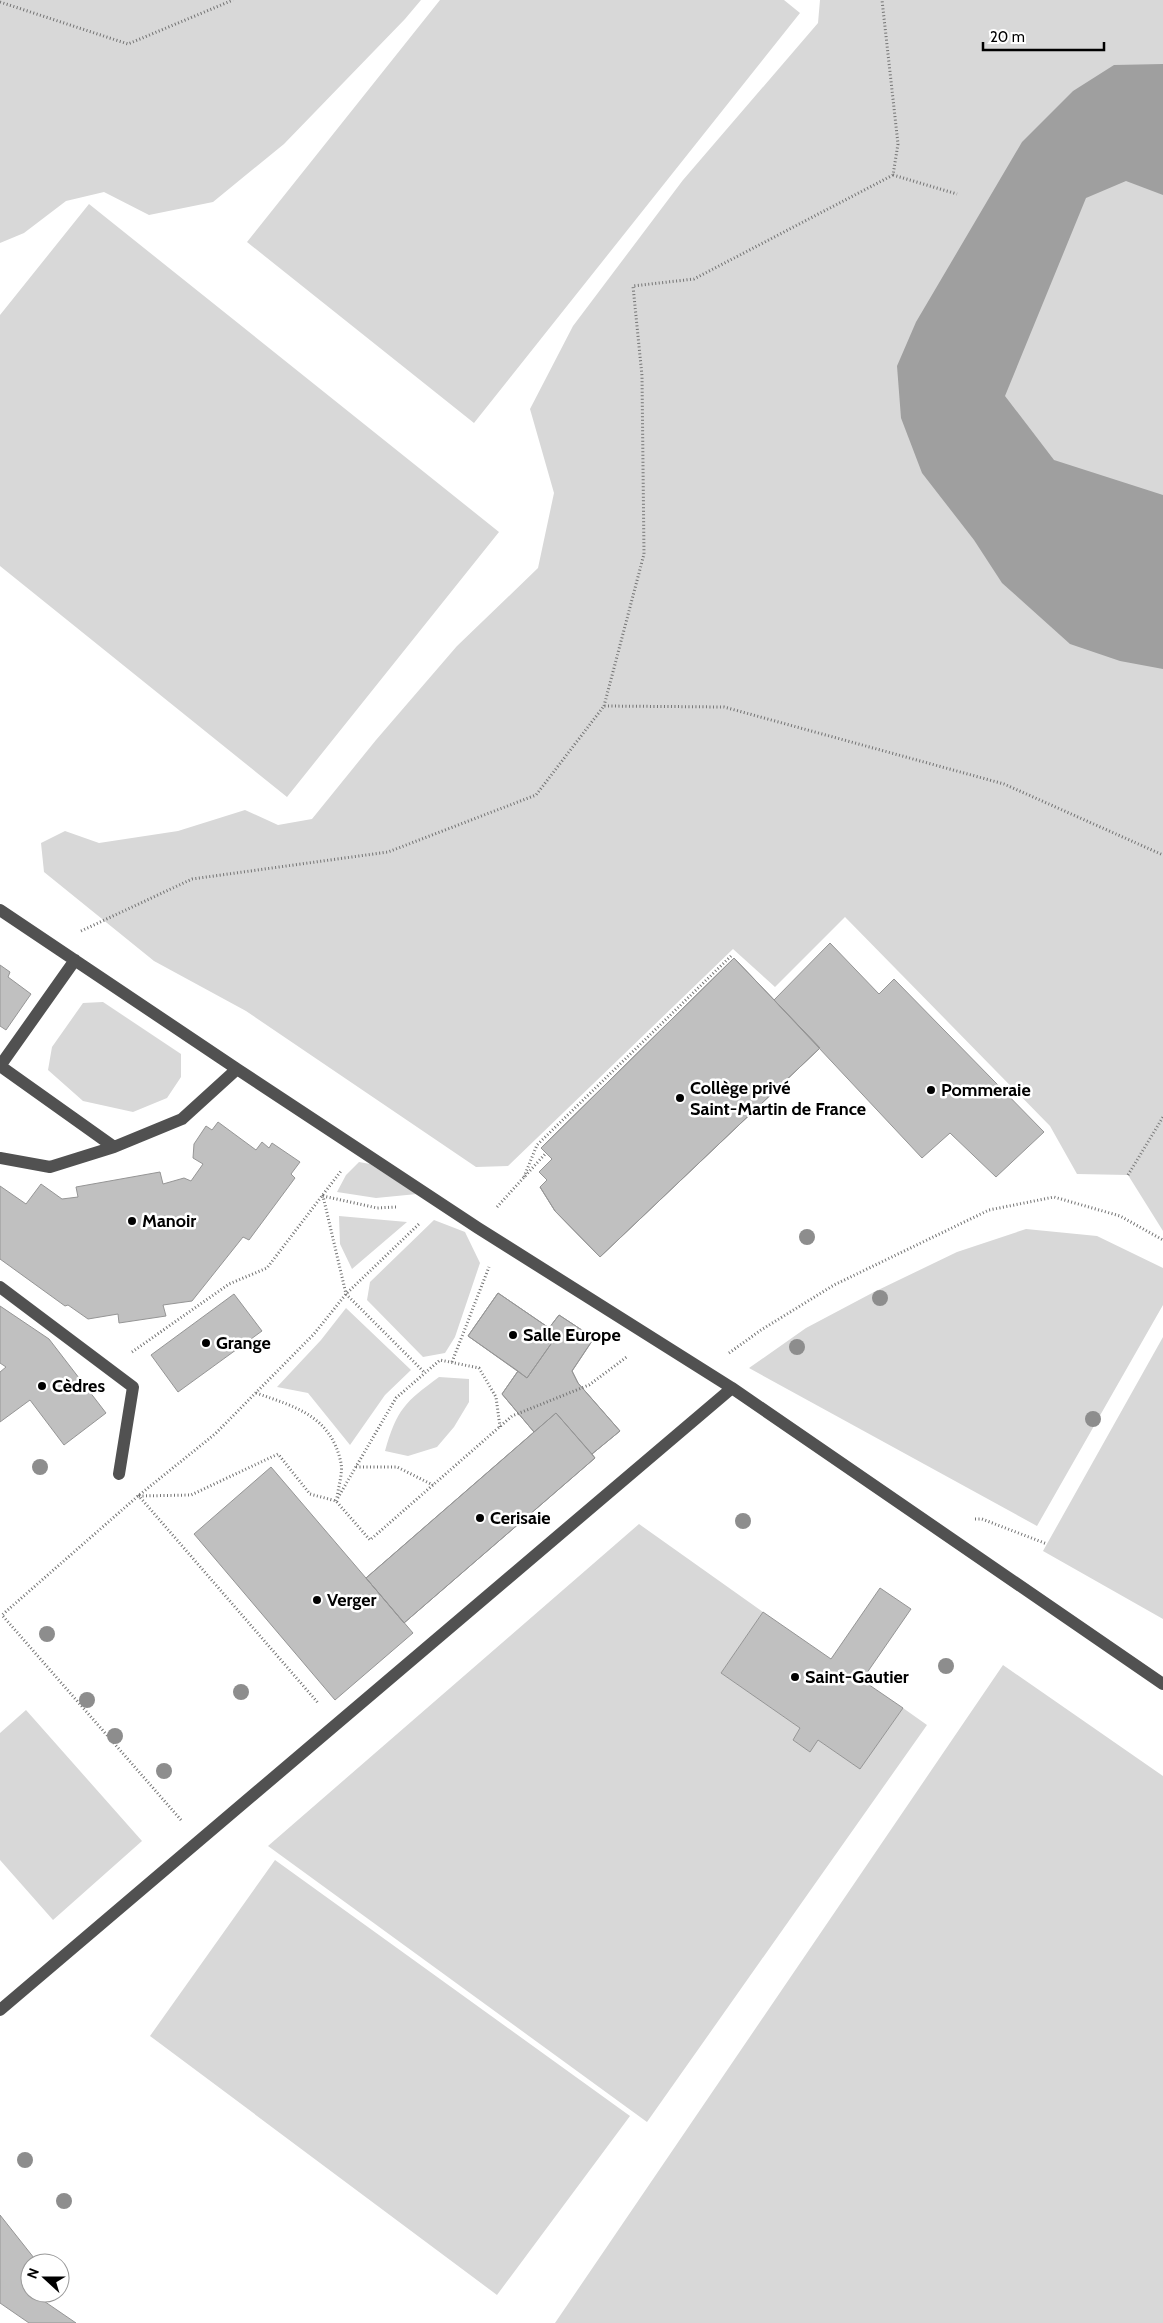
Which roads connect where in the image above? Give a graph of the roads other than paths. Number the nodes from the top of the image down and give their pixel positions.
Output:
1 (0, 910) edge
2 (75, 960) junction
3 (0, 1066) edge
4 (237, 1069) junction
5 (114, 1147) junction
6 (0, 1158) edge
7 (0, 1287) edge
8 (732, 1388) junction
9 (119, 1474) road end
10 (1163, 1684) edge
11 (0, 2010) edge

1 - 2 lane
2 - 3 lane
2 - 4 lane
3 - 5 lane
4 - 5 lane
4 - 8 lane
5 - 6 lane
7 - 9 lane
8 - 10 lane
8 - 11 lane

